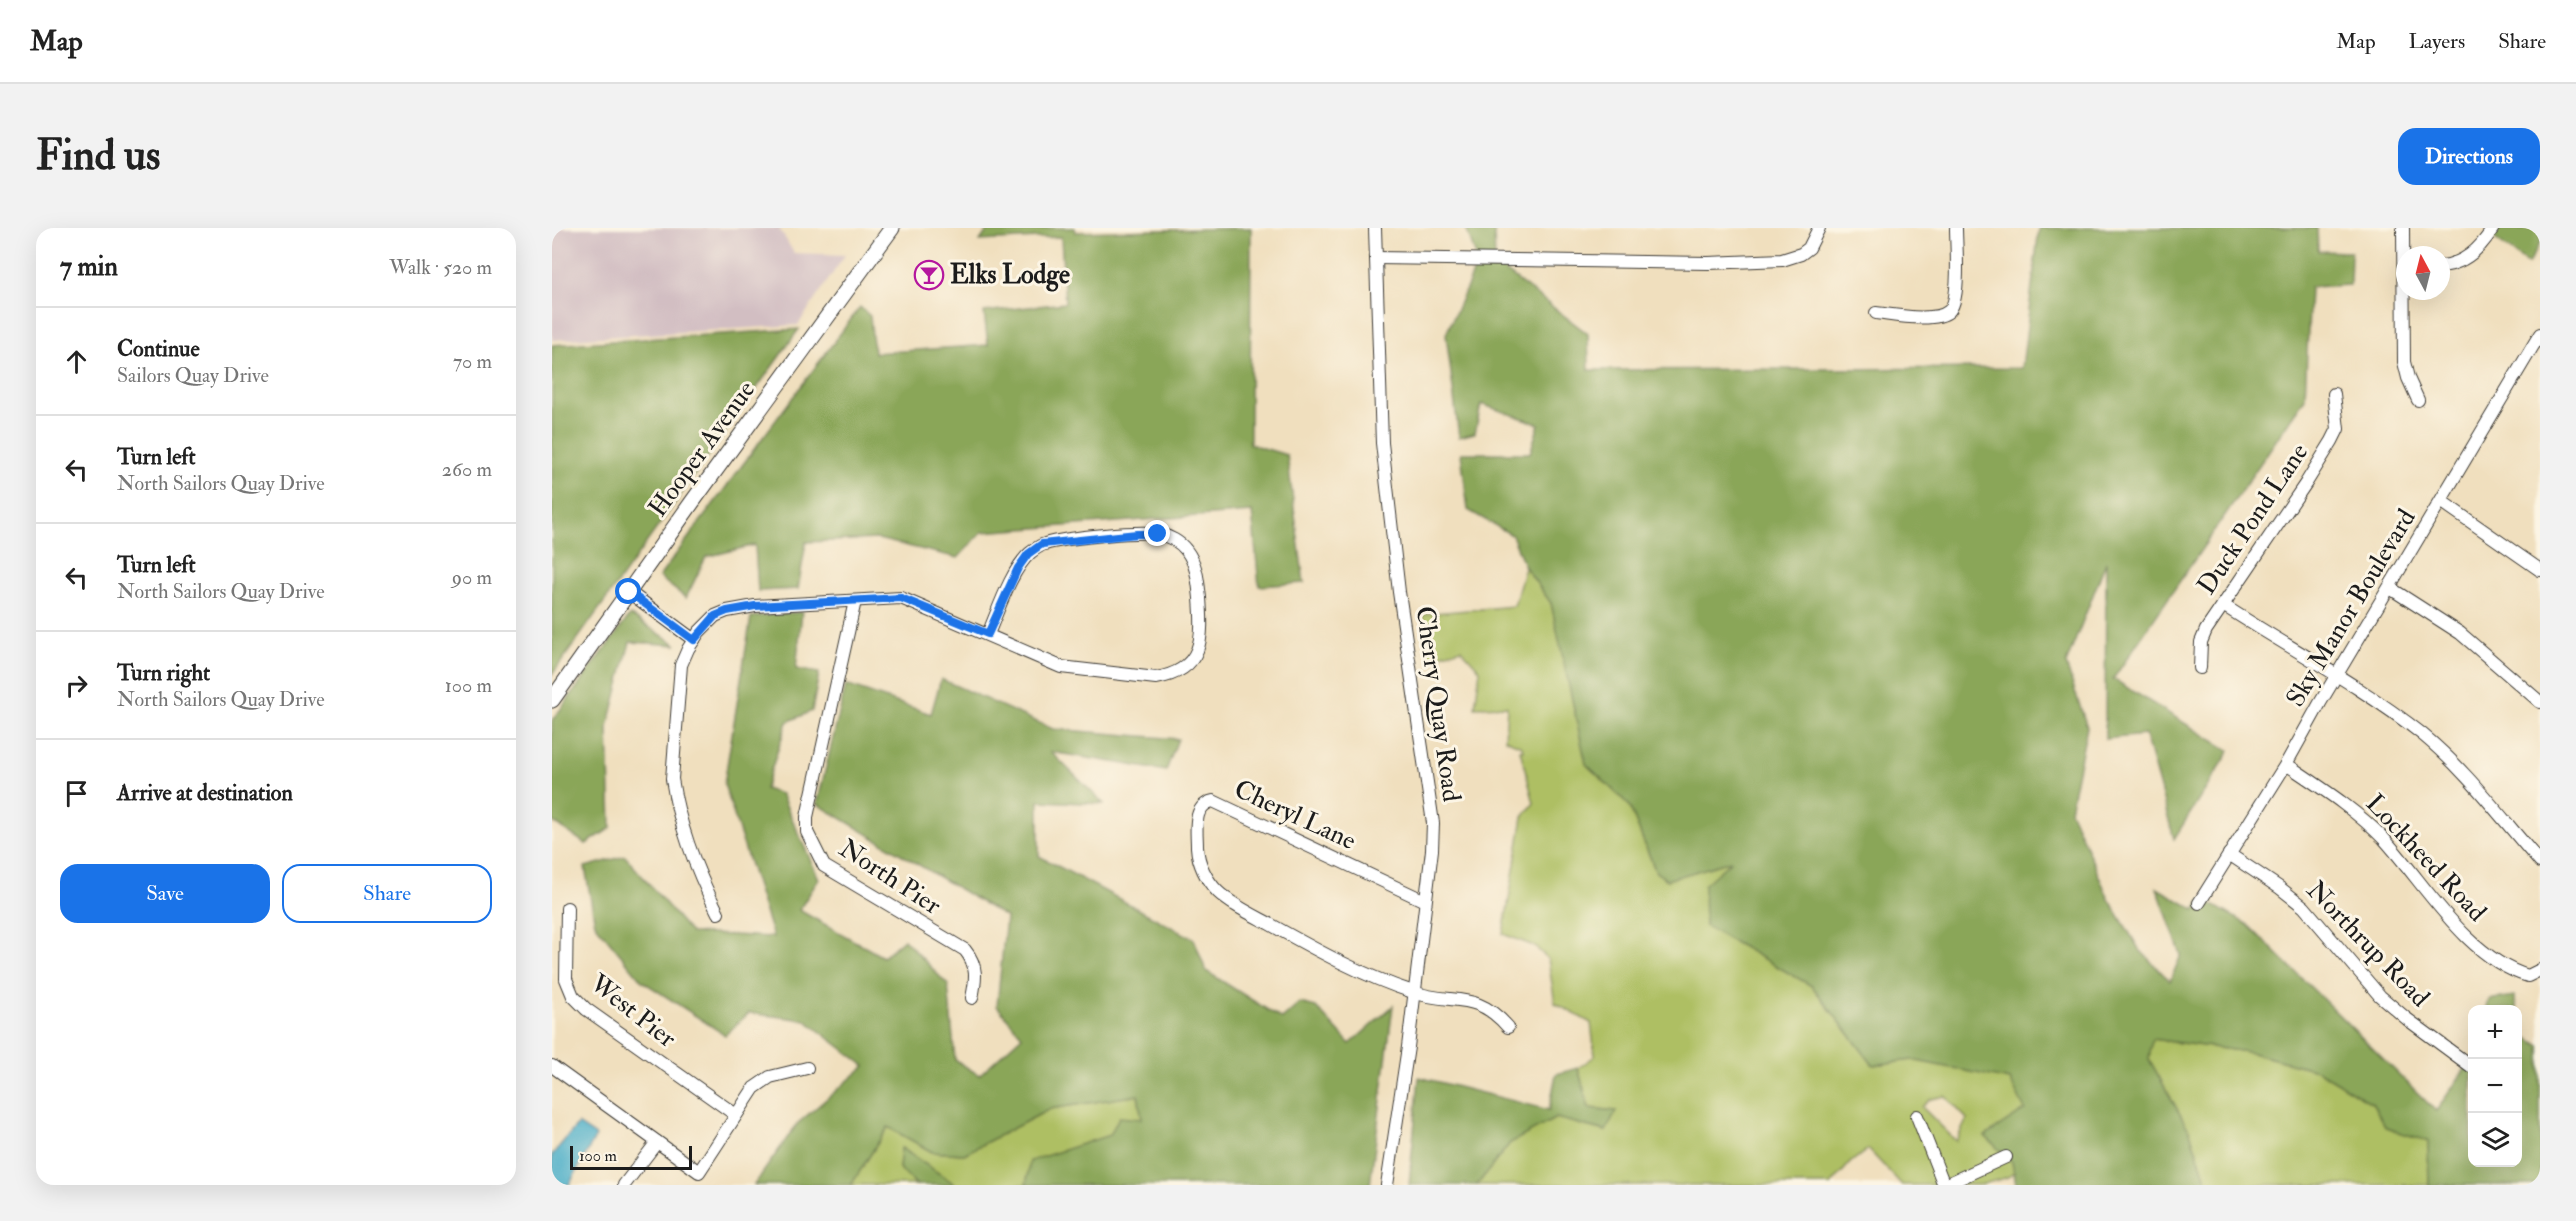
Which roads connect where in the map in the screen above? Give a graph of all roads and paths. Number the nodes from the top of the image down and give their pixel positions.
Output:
1 (892, 228) edge
2 (1376, 228) edge
3 (1819, 228) edge
4 (1956, 228) edge
5 (2403, 228) edge
6 (2493, 228) edge
7 (2403, 246) edge
8 (1376, 258) junction
9 (2450, 264) edge
10 (2404, 300) edge
11 (1876, 313) dead end
12 (2540, 334) edge
13 (2334, 393) dead end
14 (2418, 400) dead end
15 (2441, 501) junction
16 (2540, 570) edge
17 (2390, 588) junction
18 (629, 592) junction
19 (855, 601) junction
20 (2223, 605) junction
21 (988, 634) junction
22 (694, 640) junction
23 (2200, 668) dead end
24 (2338, 675) junction
25 (552, 700) edge
26 (2540, 702) edge
27 (2286, 764) junction
28 (2229, 854) junction
29 (2540, 862) edge
30 (1425, 902) junction
31 (2199, 903) dead end
32 (567, 908) dead end
33 (718, 913) dead end
34 (2537, 972) edge
35 (1414, 993) junction
36 (972, 998) dead end
37 (1508, 1027) dead end
38 (2468, 1063) edge
39 (807, 1068) dead end
40 (553, 1069) edge
41 (736, 1115) junction
42 (1917, 1116) dead end
43 (657, 1142) junction
44 (2006, 1157) dead end
45 (624, 1185) edge
46 (1388, 1185) edge
47 (1944, 1185) edge

1 - 18 main road, Hooper Avenue
2 - 8 street, Cherry Quay Road
3 - 8 street
4 - 11 street
5 - 7 street
6 - 9 street
8 - 30 street, Cherry Quay Road
10 - 14 street
12 - 15 street, Sky Manor Boulevard
13 - 20 street, Duck Pond Lane
15 - 16 street
15 - 17 street, Sky Manor Boulevard
17 - 24 street, Sky Manor Boulevard
17 - 26 street
18 - 22 street
18 - 25 main road, Hooper Avenue
19 - 21 street
19 - 22 street
19 - 36 street, North Pier
20 - 23 street, Duck Pond Lane
20 - 24 street
21 - 21 street
22 - 33 street
24 - 27 street, Sky Manor Boulevard
24 - 29 street
27 - 28 street, Sky Manor Boulevard
27 - 34 street, Lockheed Road
28 - 31 street, Sky Manor Boulevard
28 - 38 street, Northrup Road
30 - 35 street, Cherry Quay Road
30 - 35 street, Cheryl Lane
32 - 41 street, West Pier
35 - 37 street
35 - 46 street, Cherry Quay Road
39 - 41 street
40 - 43 street
41 - 43 street
42 - 47 street
43 - 45 street
44 - 47 street

